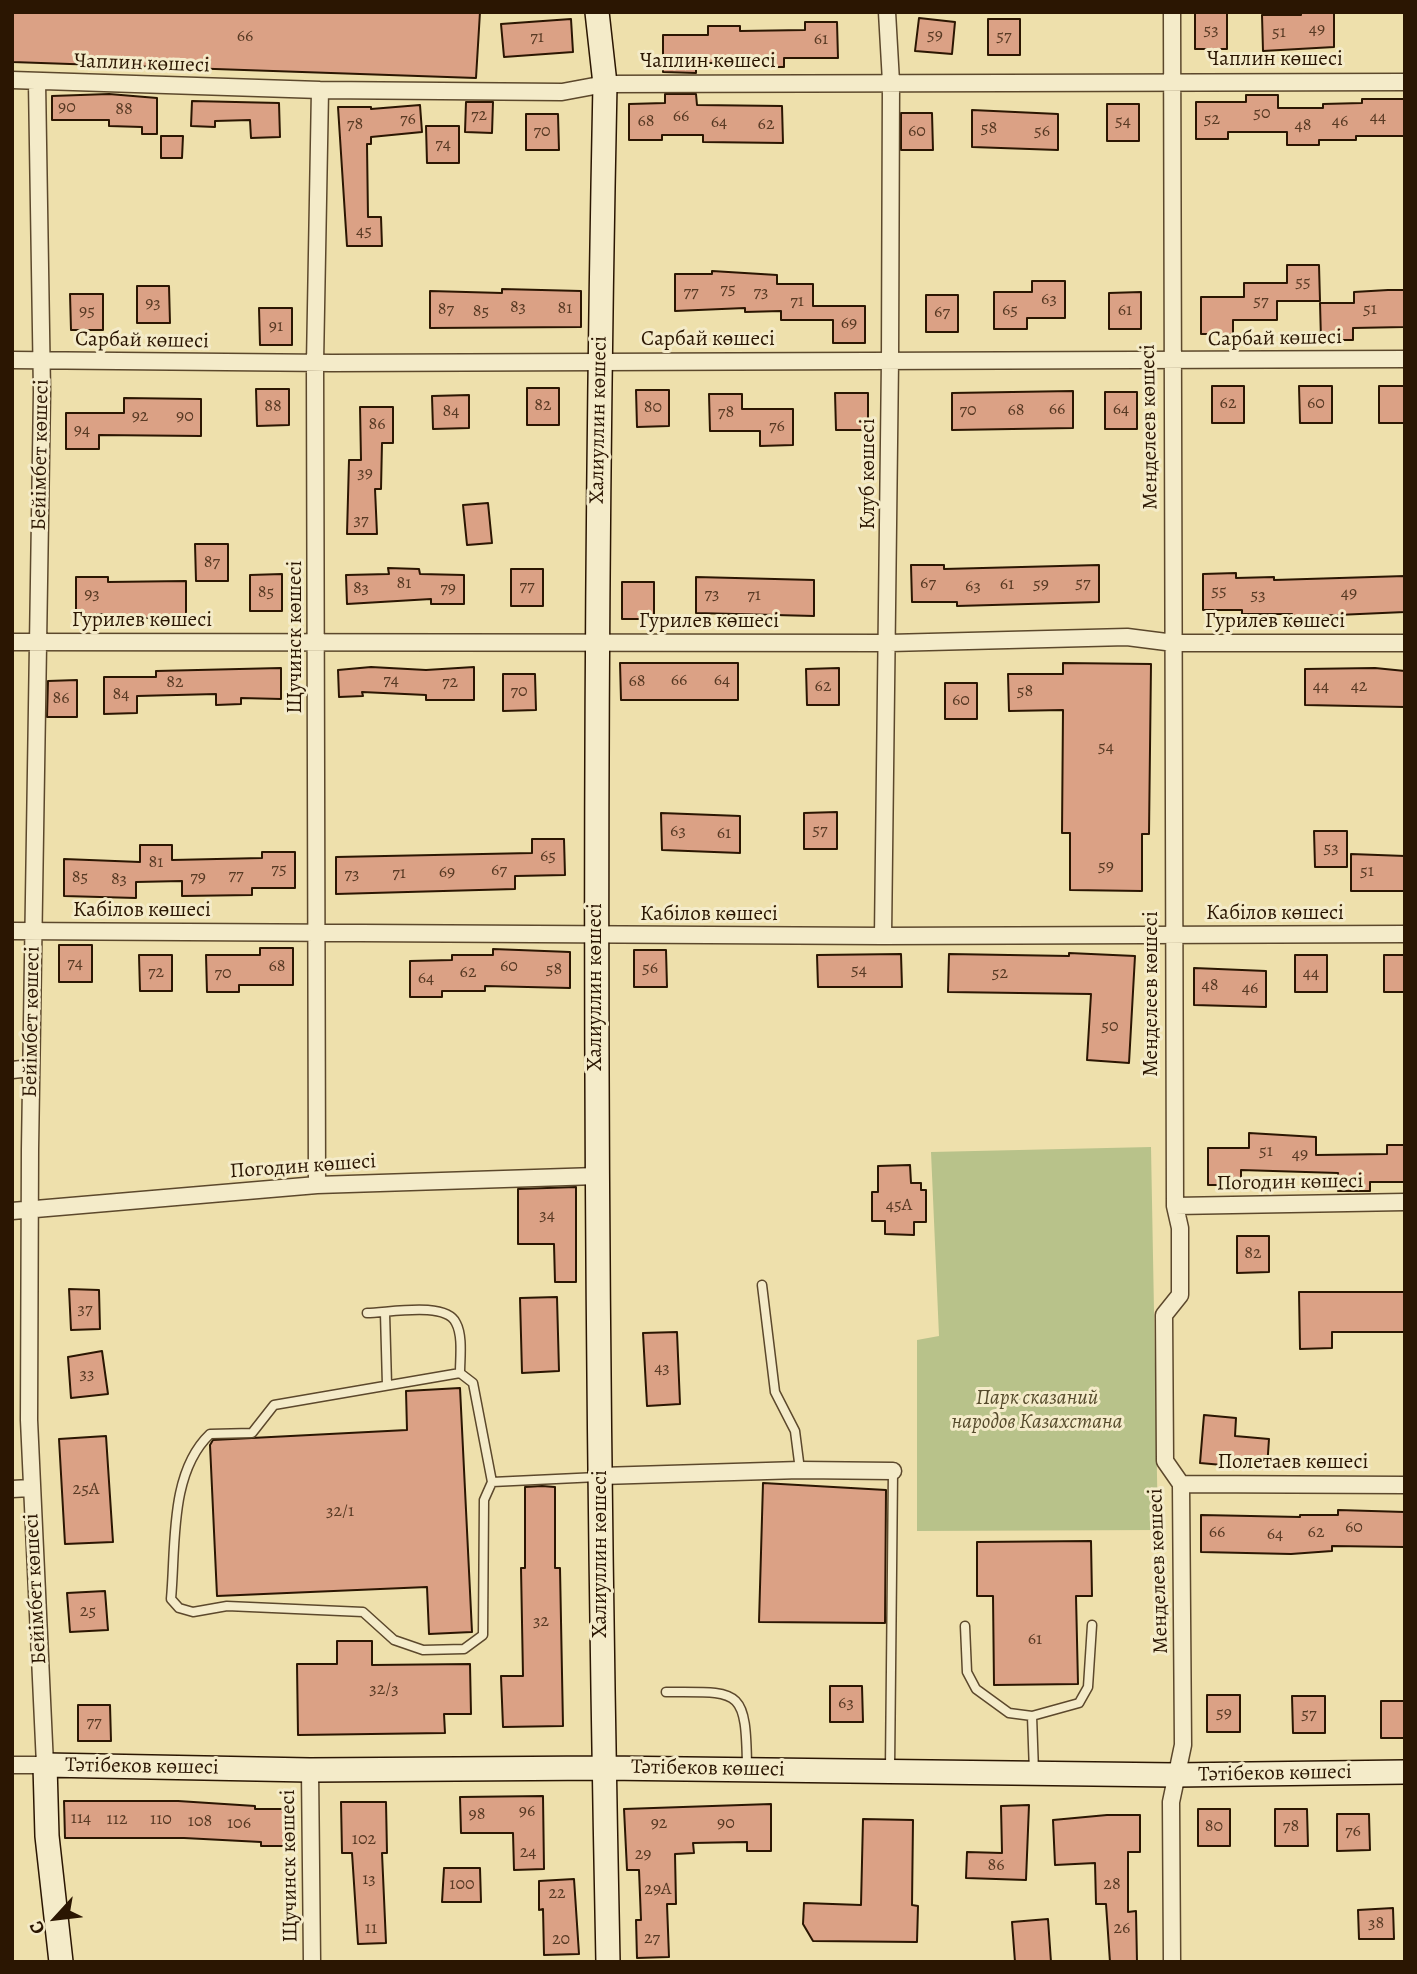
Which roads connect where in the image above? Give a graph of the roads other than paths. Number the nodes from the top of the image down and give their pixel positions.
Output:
1 (597, 12) edge
2 (887, 12) edge
3 (1172, 12) edge
4 (12, 80) edge
5 (1172, 81) junction
6 (37, 82) junction
7 (891, 82) junction
8 (1405, 82) edge
9 (605, 84) junction
10 (320, 90) junction
11 (1405, 359) edge
12 (12, 360) edge
13 (890, 360) junction
14 (42, 361) junction
15 (599, 361) junction
16 (1170, 361) junction
17 (315, 363) junction
18 (317, 641) junction
19 (12, 642) edge
20 (38, 642) junction
21 (596, 642) junction
22 (889, 643) junction
23 (1174, 643) junction
24 (1405, 643) edge
25 (12, 931) edge
26 (34, 932) junction
27 (316, 933) junction
28 (1405, 934) edge
29 (596, 935) junction
30 (883, 936) junction
31 (1172, 936) junction
32 (31, 1068) junction
33 (12, 1069) edge
34 (597, 1176) junction
35 (317, 1185) junction
36 (1405, 1202) edge
37 (1175, 1206) junction
38 (30, 1210) junction
39 (12, 1211) edge
40 (762, 1284) dead end
41 (367, 1313) dead end
42 (385, 1313) junction
43 (460, 1373) junction
44 (387, 1385) junction
45 (800, 1470) junction
46 (893, 1471) joint
47 (601, 1476) junction
48 (492, 1482) junction
49 (1181, 1484) junction
50 (1405, 1485) edge
51 (32, 1488) junction
52 (12, 1489) edge
53 (1092, 1625) dead end
54 (965, 1626) dead end
55 (666, 1692) dead end
56 (1032, 1716) junction
57 (12, 1765) edge
58 (45, 1766) junction
59 (604, 1768) junction
60 (310, 1770) junction
61 (747, 1770) junction
62 (890, 1771) junction
63 (1034, 1772) junction
64 (1405, 1772) edge
65 (1175, 1775) junction
66 (61, 1962) edge
67 (312, 1962) edge
68 (608, 1962) edge
69 (1172, 1962) edge

1 - 9 main road, Халиуллин көшесі
2 - 7 street, Клуб көшесі
3 - 5 street, Менделеев көшесі
4 - 6 street, Чаплин көшесі
5 - 7 street, Чаплин көшесі
5 - 8 street, Чаплин көшесі
5 - 16 street, Менделеев көшесі
6 - 10 street, Чаплин көшесі
6 - 14 street, Бейімбет көшесі
7 - 9 street, Чаплин көшесі
7 - 13 street, Клуб көшесі
9 - 10 street, Чаплин көшесі
9 - 15 main road, Халиуллин көшесі
10 - 17 street, Щучинск көшесі
11 - 16 street, Сарбай көшесі
12 - 14 street, Сарбай көшесі
13 - 15 street, Сарбай көшесі
13 - 16 street, Сарбай көшесі
13 - 22 street, Клуб көшесі
14 - 17 street, Сарбай көшесі
14 - 20 street, Бейімбет көшесі
15 - 17 street, Сарбай көшесі
15 - 21 main road, Халиуллин көшесі
16 - 23 street, Менделеев көшесі
17 - 18 street, Щучинск көшесі
18 - 20 street, Гурилев көшесі
18 - 21 street, Гурилев көшесі
18 - 27 street, Щучинск көшесі
19 - 20 street, Гурилев көшесі
20 - 26 street, Бейімбет көшесі
21 - 22 street, Гурилев көшесі
21 - 29 main road, Халиуллин көшесі
22 - 23 street, Гурилев көшесі
22 - 30 street, Клуб көшесі
23 - 24 street, Гурилев көшесі
23 - 31 street, Менделеев көшесі
25 - 26 street, Кабілов көшесі
26 - 27 street, Кабілов көшесі
26 - 32 street, Бейімбет көшесі
27 - 29 street, Кабілов көшесі
27 - 35 street, Щучинск көшесі
28 - 31 street, Кабілов көшесі
29 - 30 street, Кабілов көшесі
29 - 34 main road, Халиуллин көшесі
30 - 31 street, Кабілов көшесі
31 - 37 street, Менделеев көшесі
32 - 33 street
32 - 38 street, Бейімбет көшесі
34 - 35 street, Погодин көшесі
34 - 47 main road, Халиуллин көшесі
35 - 38 street, Погодин көшесі
36 - 37 street, Погодин көшесі
37 - 49 street, Менделеев көшесі
38 - 39 street, Погодин көшесі
38 - 51 street, Бейімбет көшесі
40 - 45 lane
41 - 42 lane
42 - 43 lane
42 - 44 lane
43 - 44 lane
43 - 48 lane
44 - 48 lane
45 - 46 street
45 - 47 street
46 - 62 lane
47 - 48 lane
47 - 59 main road, Халиуллин көшесі
49 - 50 street, Полетаев көшесі
49 - 65 street, Менделеев көшесі
51 - 52 street
51 - 58 street, Бейімбет көшесі
53 - 56 lane
54 - 56 lane
55 - 61 lane
56 - 63 lane
57 - 58 street, Тәтібеков көшесі
58 - 60 main road, Тәтібеков көшесі
58 - 66 main road, Бейімбет көшесі
59 - 60 main road, Тәтібеков көшесі
59 - 61 main road, Тәтібеков көшесі
59 - 68 main road, Халиуллин көшесі
60 - 67 street, Щучинск көшесі
61 - 62 main road, Тәтібеков көшесі
62 - 63 main road, Тәтібеков көшесі
63 - 65 main road, Тәтібеков көшесі
64 - 65 main road, Тәтібеков көшесі
65 - 69 street, Менделеев көшесі

